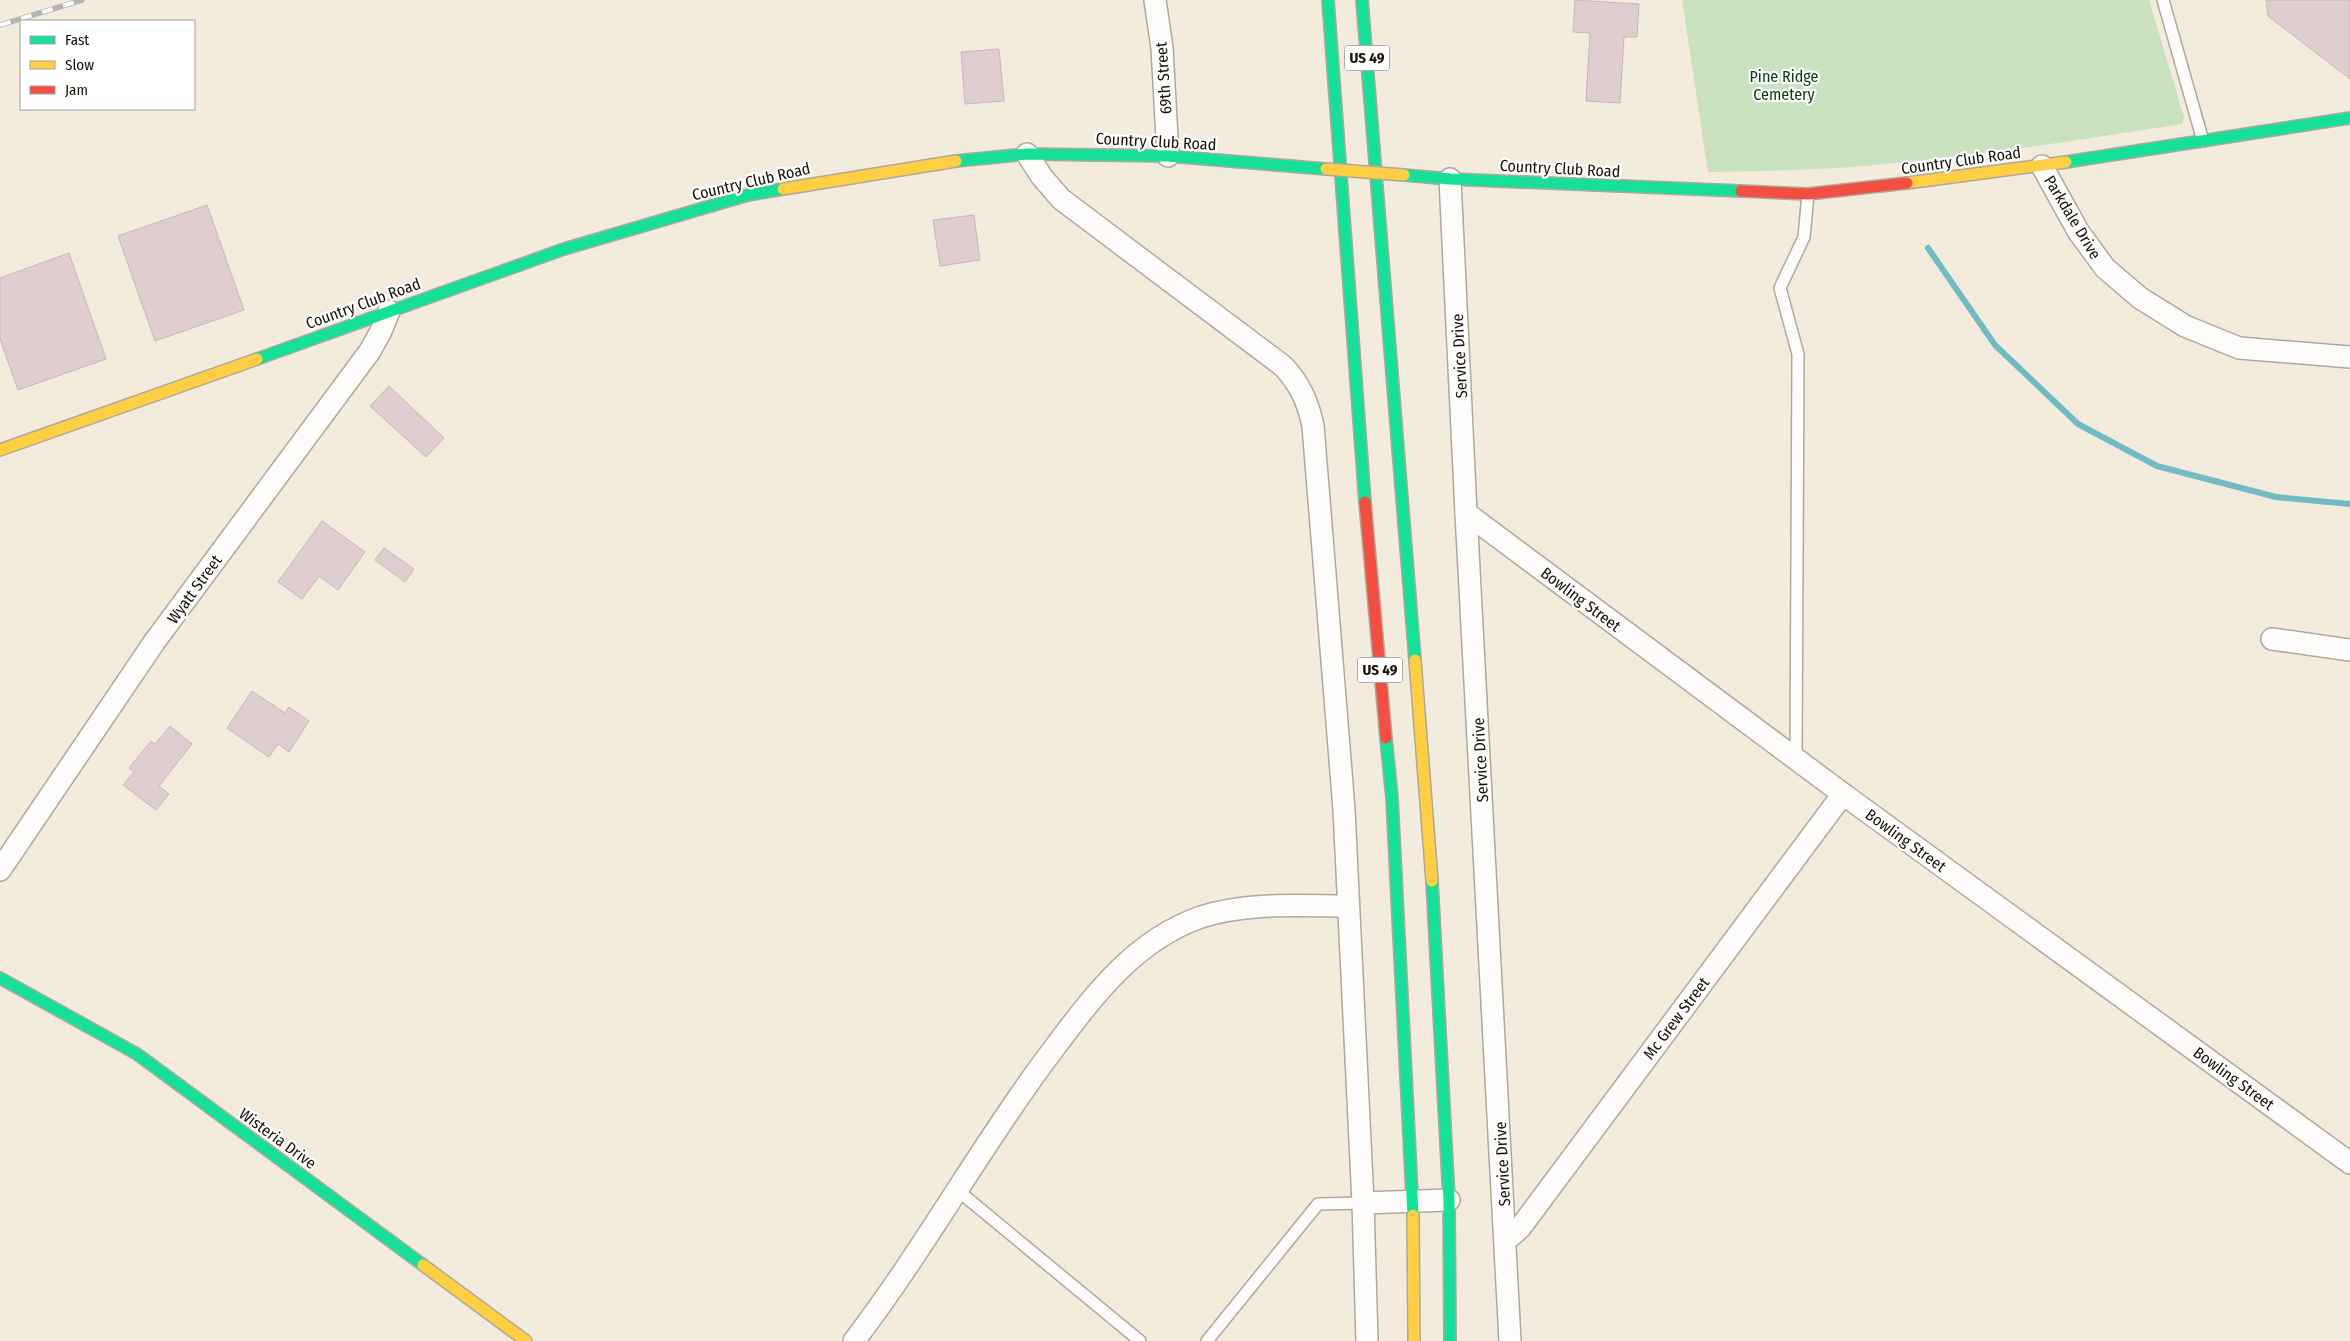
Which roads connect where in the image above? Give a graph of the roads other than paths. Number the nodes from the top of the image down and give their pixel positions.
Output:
1 (1155, 0) edge
2 (1328, 0) edge
3 (1362, 0) edge
4 (2163, 0) edge
5 (2350, 118) edge
6 (2203, 141) junction
7 (1026, 154) junction
8 (1168, 156) junction
9 (2042, 166) junction
10 (1450, 179) junction
11 (1808, 194) junction
12 (389, 311) junction
13 (2350, 357) edge
14 (0, 450) edge
15 (1466, 513) junction
16 (2272, 639) dead end
17 (2350, 650) edge
18 (1796, 759) junction
19 (1843, 794) junction
20 (0, 870) edge
21 (1347, 906) junction
22 (0, 978) edge
23 (2350, 1163) edge
24 (956, 1189) junction
25 (1449, 1200) junction
26 (1413, 1202) junction
27 (1363, 1203) junction
28 (1506, 1240) junction
29 (526, 1341) edge
30 (854, 1341) edge
31 (1140, 1341) edge
32 (1207, 1341) edge
33 (1367, 1341) edge
34 (1414, 1341) edge
35 (1450, 1341) edge
36 (1510, 1341) edge

1 - 8 street, 69th Street
2 - 26 street, US 49
3 - 25 street, US 49
4 - 6 lane
5 - 6 street, Country Club Road
6 - 9 street, Country Club Road
7 - 8 street, Country Club Road
7 - 12 street, Country Club Road
7 - 21 street
8 - 10 street, Country Club Road, bridge
9 - 11 street, Country Club Road
9 - 13 street, Parkdale Drive
10 - 11 street, Country Club Road
10 - 15 street, Service Drive
11 - 18 lane
12 - 14 street, Country Club Road
12 - 20 street, Wyatt Street
15 - 18 street, Bowling Street
15 - 28 street, Service Drive
16 - 17 street
18 - 19 street, Bowling Street
19 - 23 street, Bowling Street
19 - 28 street, Mc Grew Street
21 - 24 street
21 - 27 street
22 - 29 street, Wisteria Drive
24 - 30 street
24 - 31 lane
25 - 26 street
25 - 35 street, US 49
26 - 27 street
26 - 34 street, US 49
27 - 32 lane
27 - 33 street
28 - 36 street, Service Drive

